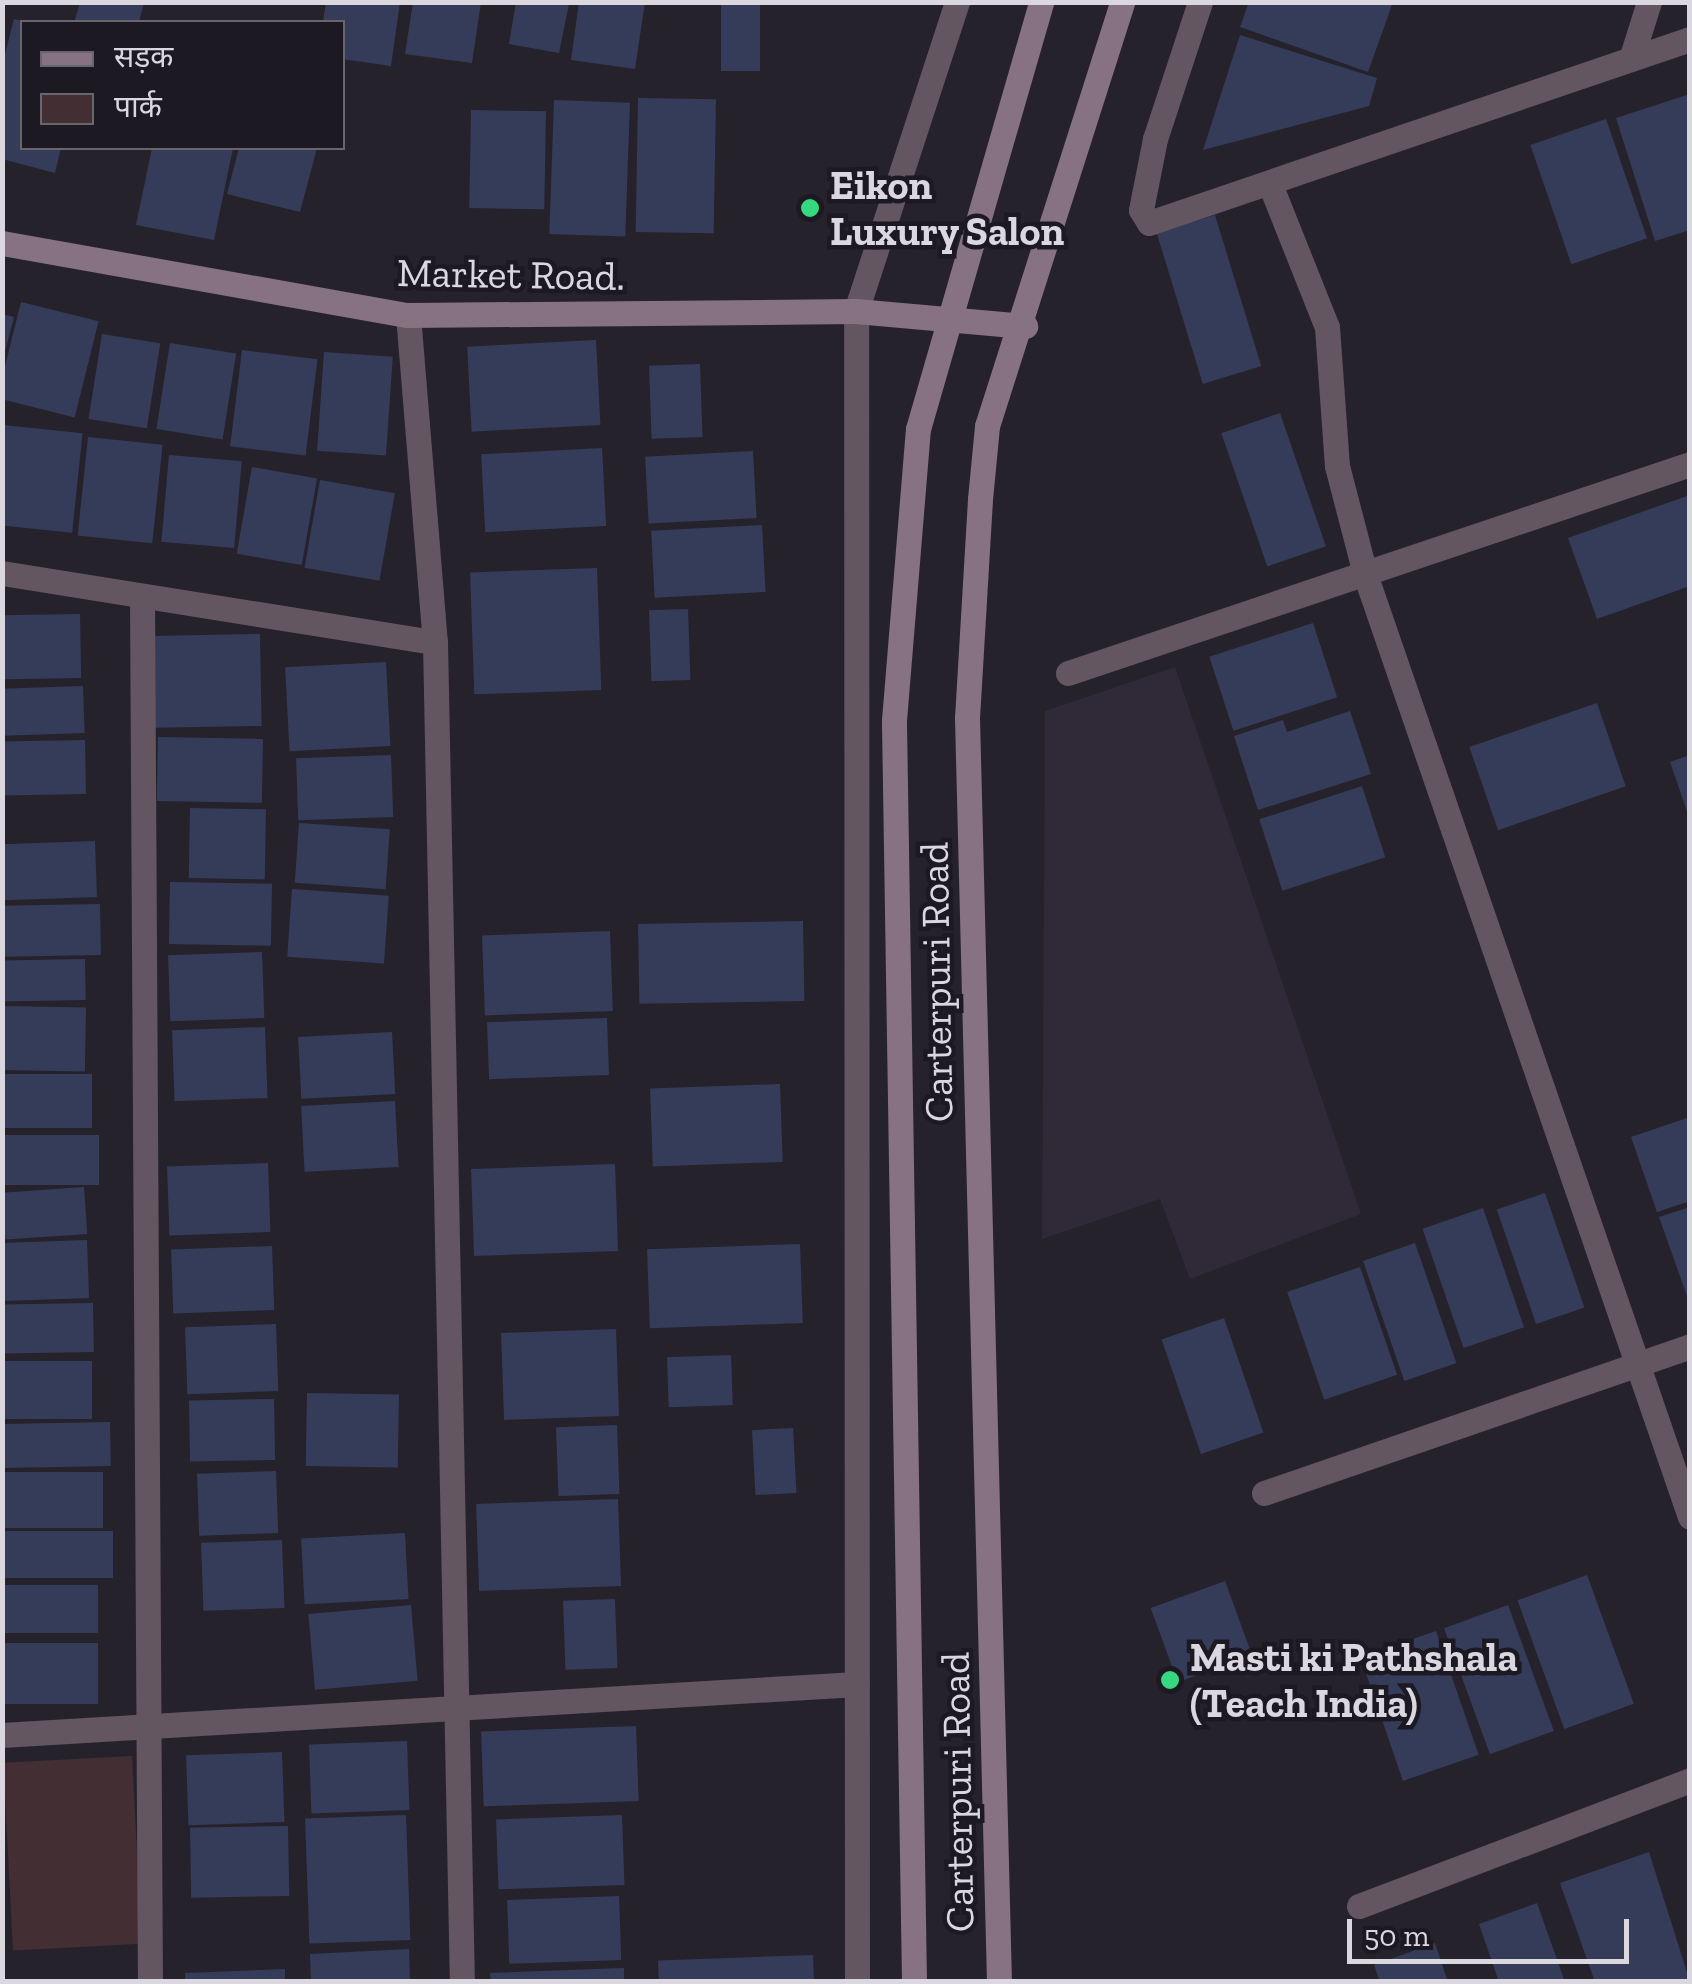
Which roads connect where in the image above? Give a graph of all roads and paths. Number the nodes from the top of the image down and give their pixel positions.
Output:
1 (957, 2) edge
2 (1041, 2) edge
3 (1122, 2) edge
4 (1200, 2) edge
5 (1649, 2) edge
6 (1690, 39) edge
7 (1631, 59) junction
8 (1270, 184) junction
9 (2, 242) edge
10 (856, 311) junction
11 (408, 315) junction
12 (950, 316) junction
13 (1025, 326) junction
14 (1690, 464) edge
15 (2, 573) edge
16 (1366, 577) junction
17 (142, 600) junction
18 (436, 642) junction
19 (1068, 673) dead end
20 (1690, 1346) edge
21 (1635, 1363) junction
22 (1264, 1493) dead end
23 (1690, 1517) edge
24 (856, 1684) junction
25 (457, 1708) junction
26 (154, 1726) junction
27 (2, 1735) edge
28 (1690, 1780) edge
29 (1359, 1906) dead end
30 (150, 1982) edge
31 (462, 1982) edge
32 (858, 1982) edge
33 (914, 1982) edge
34 (999, 1982) edge

1 - 10 street
2 - 12 main road, Carterpuri Road
3 - 13 main road, Carterpuri Road
4 - 8 street
5 - 7 street
6 - 7 street
7 - 8 street
8 - 16 street
9 - 11 main road, Market Road.
10 - 11 main road, Market Road.
10 - 12 main road, Market Road.
10 - 24 street
11 - 18 street
12 - 13 main road, Market Road.
12 - 33 main road, Carterpuri Road
13 - 34 main road, Carterpuri Road
14 - 16 street
15 - 17 street
16 - 19 street
16 - 21 street
17 - 18 street
17 - 26 street
18 - 25 street
20 - 21 street
21 - 22 street
21 - 23 street
24 - 25 street
24 - 32 street
25 - 26 street
25 - 31 street
26 - 27 street
26 - 30 street
28 - 29 street

